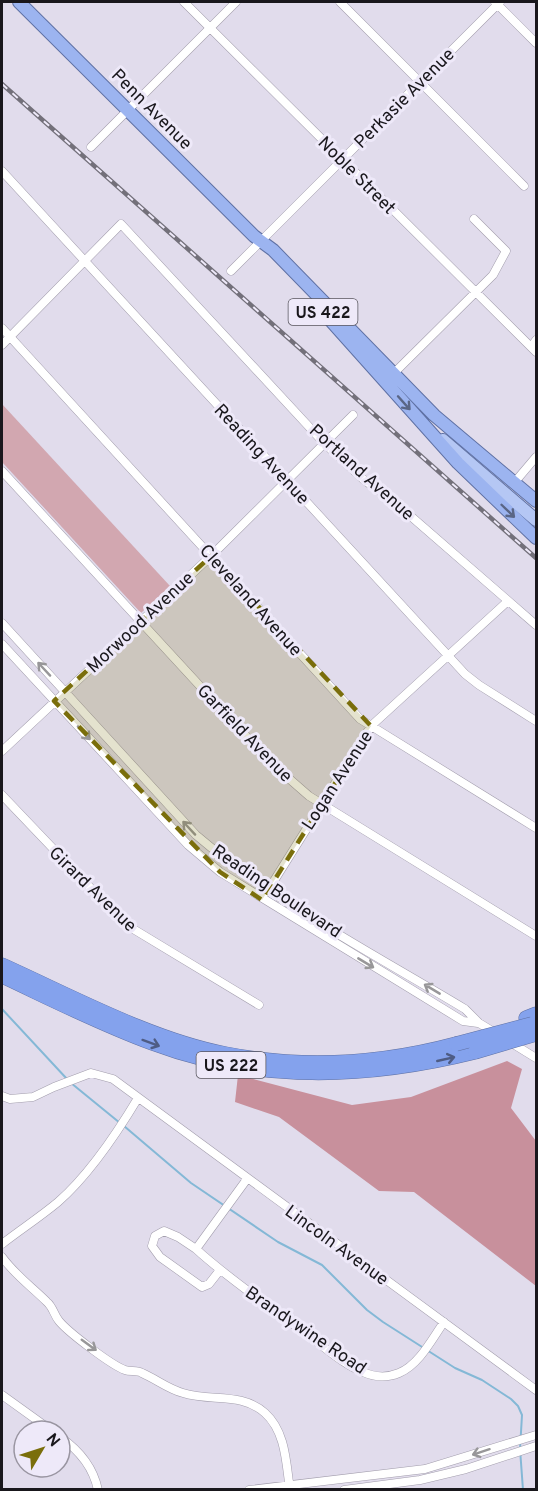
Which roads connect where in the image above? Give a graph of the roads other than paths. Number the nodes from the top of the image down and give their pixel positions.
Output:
1 (19, 2) edge
2 (184, 2) edge
3 (236, 2) edge
4 (339, 2) edge
5 (498, 2) edge
6 (210, 27) junction
7 (537, 43) edge
8 (420, 82) junction
9 (128, 110) junction
10 (91, 147) dead end
11 (342, 160) junction
12 (2, 171) edge
13 (524, 186) dead end
14 (474, 219) dead end
15 (261, 242) junction
16 (85, 261) junction
17 (231, 271) dead end
18 (476, 292) junction
19 (2, 328) edge
20 (10, 337) junction
21 (2, 345) edge
22 (535, 346) edge
23 (389, 378) junction
24 (353, 415) dead end
25 (434, 416) junction
26 (423, 424) junction
27 (324, 443) junction
28 (537, 457) edge
29 (2, 471) edge
30 (287, 480) junction
31 (514, 483) junction
32 (537, 501) edge
33 (537, 510) edge
34 (537, 520) edge
35 (537, 538) edge
36 (211, 556) junction
37 (508, 601) junction
38 (140, 622) junction
39 (2, 623) edge
40 (537, 625) edge
41 (2, 644) edge
42 (448, 656) junction
43 (65, 692) junction
44 (54, 701) junction
45 (537, 721) edge
46 (371, 726) junction
47 (2, 751) edge
48 (2, 795) edge
49 (322, 804) junction
50 (537, 828) edge
51 (268, 890) junction
52 (262, 900) junction
53 (537, 936) edge
54 (2, 965) edge
55 (2, 976) edge
56 (259, 1005) dead end
57 (534, 1022) edge
58 (479, 1023) junction
59 (537, 1058) edge
60 (2, 1096) edge
61 (138, 1098) junction
62 (246, 1179) junction
63 (2, 1244) edge
64 (196, 1249) junction
65 (2, 1257) edge
66 (220, 1270) junction
67 (444, 1322) junction
68 (537, 1390) edge
69 (2, 1395) edge
70 (35, 1419) edge
71 (537, 1435) edge
72 (537, 1446) edge
73 (72, 1448) edge
74 (289, 1487) edge
75 (98, 1490) edge
76 (249, 1490) edge
77 (344, 1490) edge

1 - 9 highway, Penn Avenue / US 422
2 - 6 street, Noble Street
3 - 6 street
4 - 8 street
5 - 7 street
5 - 8 street, Perkasie Avenue
6 - 9 street
6 - 11 street, Noble Street
8 - 11 street, Perkasie Avenue
8 - 13 street
9 - 10 street
9 - 15 highway, Penn Avenue / US 422
11 - 15 street, Perkasie Avenue
11 - 18 street, Noble Street
12 - 16 street, Reading Avenue
14 - 18 street
15 - 17 street, Perkasie Avenue
15 - 23 highway, Penn Avenue / US 422
16 - 20 street
16 - 27 street, Portland Avenue
16 - 30 street, Reading Avenue
18 - 22 street, Noble Street
18 - 23 street
19 - 20 street, Cleveland Avenue
20 - 21 street
20 - 36 street, Cleveland Avenue
23 - 25 highway, Penn Avenue / US 422
23 -> 26 highway, Penn Avenue / US 422
24 - 27 street, Morwood Avenue
25 - 31 highway, Penn Avenue / US 422
25 - 33 main road, Penn Avenue
26 - 34 main road, Penn Avenue
26 -> 35 highway, Penn Avenue / US 422
27 - 30 street, Morwood Avenue
27 - 37 street, Portland Avenue
28 - 31 street
29 - 38 street, Garfield Avenue
30 - 36 street, Morwood Avenue
30 - 42 street, Reading Avenue
31 - 32 highway, Penn Avenue / US 422
36 - 38 street, Morwood Avenue
36 - 46 street, Cleveland Avenue
37 - 40 street, Portland Avenue
37 - 42 street, Logan Avenue
38 - 43 street, Morwood Avenue
38 - 49 street, Garfield Avenue
43 -> 39 street, Reading Boulevard
41 - 44 street, Reading Boulevard
42 - 45 street, Reading Avenue
42 - 46 street, Logan Avenue
43 - 44 street, Morwood Avenue
51 -> 43 street, Reading Boulevard
44 - 47 street, Morwood Avenue
44 -> 52 street, Reading Boulevard
46 - 49 street, Logan Avenue
46 - 50 street, Cleveland Avenue
48 - 56 street, Girard Avenue
49 - 51 street, Logan Avenue
49 - 53 street, Garfield Avenue
51 - 52 street, Logan Avenue
58 -> 51 street, Reading Boulevard
52 -> 58 street, Reading Boulevard
54 - 57 highway, US 222, bridge
55 -> 57 highway, US 222, bridge
58 - 59 street, Reading Boulevard
60 - 61 street, Lincoln Avenue
61 - 62 street, Lincoln Avenue
61 - 63 street
62 - 64 street
62 - 67 street, Lincoln Avenue
64 - 66 street, Brandywine Road
64 - 66 street, Brandywine Road
65 -> 74 street
66 - 67 street, Brandywine Road
67 - 68 street, Lincoln Avenue
69 - 70 street
71 -> 74 street
72 - 77 street
73 - 75 street
74 - 76 street

